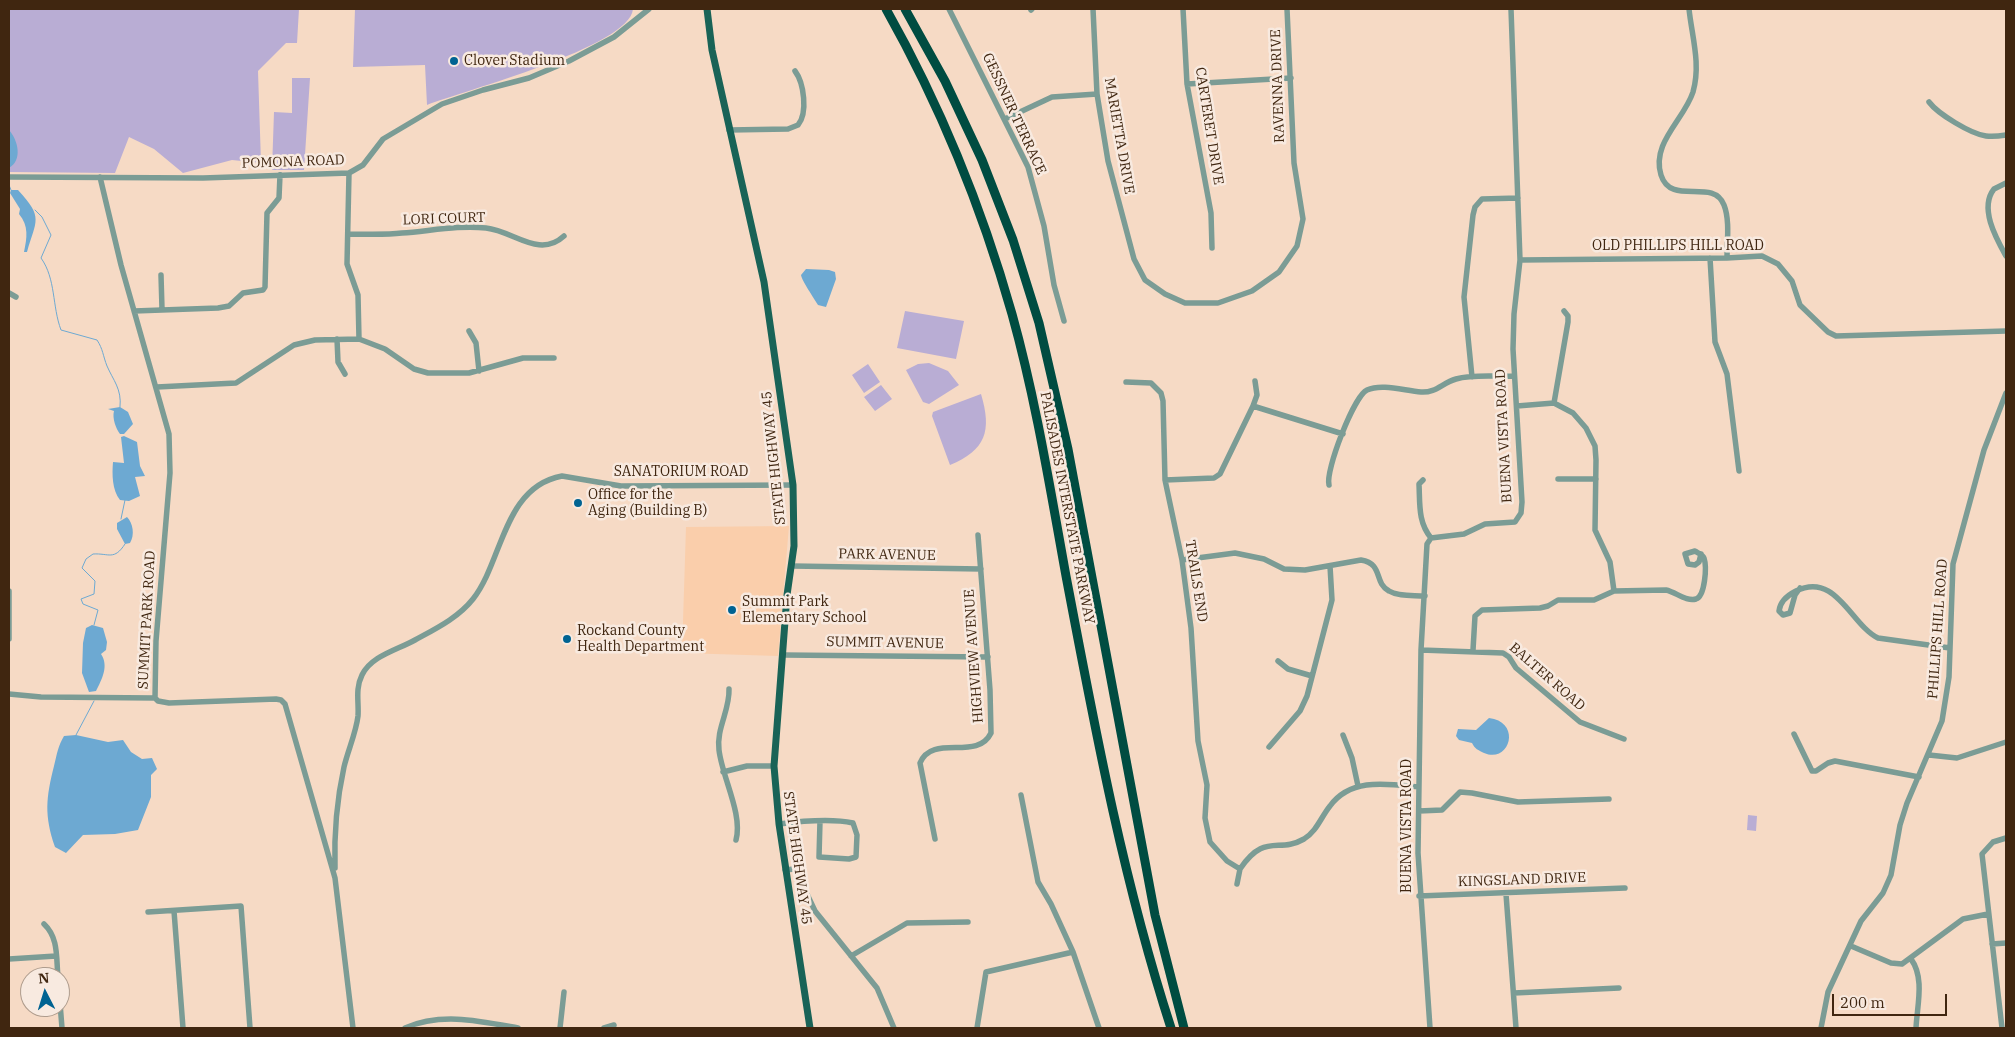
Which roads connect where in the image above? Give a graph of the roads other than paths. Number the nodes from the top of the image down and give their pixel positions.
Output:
1 (650, 9) edge
2 (707, 9) edge
3 (886, 9) edge
4 (905, 9) edge
5 (949, 9) edge
6 (1093, 9) edge
7 (1183, 9) edge
8 (1287, 9) edge
9 (1512, 9) edge
10 (1689, 9) edge
11 (641, 11) edge
12 (795, 71) dead end
13 (1291, 78) junction
14 (1187, 84) junction
15 (1097, 94) junction
16 (1928, 102) dead end
17 (1005, 118) junction
18 (729, 130) junction
19 (2006, 135) edge
20 (349, 173) junction
21 (280, 175) junction
22 (9, 177) edge
23 (100, 177) junction
24 (2006, 183) edge
25 (1518, 198) junction
26 (1119, 208) joint
27 (349, 234) junction
28 (564, 236) dead end
29 (1212, 248) dead end
30 (2006, 256) edge
31 (1710, 258) junction
32 (1727, 258) junction
33 (1520, 260) junction
34 (162, 275) dead end
35 (9, 293) edge
36 (16, 297) dead end
37 (162, 309) junction
38 (134, 311) junction
39 (1564, 311) dead end
40 (1064, 321) dead end
41 (469, 331) dead end
42 (2006, 331) edge
43 (337, 339) junction
44 (359, 339) junction
45 (554, 358) dead end
46 (479, 371) junction
47 (345, 374) dead end
48 (1514, 376) junction
49 (1472, 377) junction
50 (1255, 381) dead end
51 (1126, 382) dead end
52 (157, 387) junction
53 (2006, 393) edge
54 (1554, 403) junction
55 (1252, 406) junction
56 (1517, 406) junction
57 (1343, 434) junction
58 (1738, 471) dead end
59 (1558, 478) dead end
60 (1596, 479) junction
61 (1165, 480) junction
62 (1423, 480) dead end
63 (1329, 484) dead end
64 (793, 485) junction
65 (978, 535) dead end
66 (1431, 538) junction
67 (1701, 554) dead end
68 (1182, 560) junction
69 (792, 566) junction
70 (1330, 566) junction
71 (981, 569) junction
72 (1800, 588) junction
73 (9, 591) edge
74 (1614, 591) junction
75 (1425, 596) junction
76 (9, 639) edge
77 (1950, 648) junction
78 (1421, 650) junction
79 (1473, 650) junction
80 (782, 655) junction
81 (988, 657) junction
82 (1278, 661) dead end
83 (1312, 676) junction
84 (729, 689) dead end
85 (9, 694) edge
86 (155, 698) junction
87 (1794, 734) dead end
88 (1343, 735) dead end
89 (1624, 739) dead end
90 (2006, 742) edge
91 (1269, 747) dead end
92 (1929, 755) junction
93 (774, 766) junction
94 (723, 772) junction
95 (1919, 777) junction
96 (1358, 786) junction
97 (1419, 787) junction
98 (1022, 795) dead end
99 (1609, 799) dead end
100 (1419, 811) junction
101 (820, 821) junction
102 (779, 824) junction
103 (2006, 838) edge
104 (935, 839) dead end
105 (736, 840) dead end
106 (1240, 869) junction
107 (785, 870) junction
108 (335, 878) junction
109 (1237, 884) dead end
110 (1625, 888) dead end
111 (1506, 894) junction
112 (1419, 896) junction
113 (174, 911) junction
114 (148, 912) dead end
115 (1988, 914) junction
116 (968, 922) dead end
117 (44, 924) dead end
118 (2006, 943) edge
119 (1992, 944) junction
120 (1851, 946) junction
121 (1073, 952) junction
122 (56, 956) junction
123 (851, 956) junction
124 (9, 959) edge
125 (1911, 959) junction
126 (57, 967) edge
127 (1619, 988) dead end
128 (564, 992) dead end
129 (1514, 992) junction
130 (614, 1025) dead end
131 (183, 1028) edge
132 (250, 1028) edge
133 (353, 1028) edge
134 (405, 1028) edge
135 (518, 1028) edge
136 (560, 1028) edge
137 (604, 1028) edge
138 (810, 1028) edge
139 (894, 1028) edge
140 (976, 1028) edge
141 (1097, 1028) edge
142 (1171, 1028) edge
143 (1184, 1028) edge
144 (1430, 1028) edge
145 (1516, 1028) edge
146 (1821, 1028) edge
147 (1916, 1028) edge
148 (2002, 1028) edge

1 - 11 street, POMONA ROAD
2 - 18 main road, STATE HIGHWAY 45
3 - 142 highway, PALISADES INTERSTATE PARKWAY
4 - 143 highway, PALISADES INTERSTATE PARKWAY
5 - 17 street, GESSNER TERRACE
6 - 15 street, MARIETTA DRIVE
7 - 14 street, CARTERET DRIVE
8 - 13 street, RAVENNA DRIVE
9 - 25 street, BUENA VISTA ROAD
10 - 32 street
11 - 20 street, POMONA ROAD
12 - 18 street
13 - 14 street
13 - 26 street, RAVENNA DRIVE
14 - 29 street, CARTERET DRIVE
15 - 17 street
15 - 26 street, MARIETTA DRIVE
16 - 19 street
17 - 40 street, GESSNER TERRACE
18 - 64 main road, STATE HIGHWAY 45
20 - 21 street, POMONA ROAD
20 - 27 street
21 - 23 street, POMONA ROAD
21 - 37 street
22 - 23 street, POMONA ROAD
23 - 38 street, SUMMIT PARK ROAD
24 - 30 street
25 - 33 street, BUENA VISTA ROAD
25 - 49 street
27 - 28 street, LORI COURT
27 - 44 street
31 - 32 street, OLD PHILLIPS HILL ROAD
31 - 33 street, OLD PHILLIPS HILL ROAD
31 - 58 street
32 - 42 street, OLD PHILLIPS HILL ROAD
33 - 48 street, BUENA VISTA ROAD
34 - 37 street
35 - 36 street
37 - 38 street
38 - 52 street, SUMMIT PARK ROAD
39 - 54 street
41 - 46 street
43 - 44 street
43 - 47 street
43 - 52 street
44 - 46 street
45 - 46 street
48 - 49 street
48 - 56 street, BUENA VISTA ROAD
49 - 57 street
50 - 55 street
51 - 61 street, TRAILS END
52 - 86 street, SUMMIT PARK ROAD
53 - 77 street, PHILLIPS HILL ROAD
54 - 56 street
54 - 60 street
55 - 57 street
55 - 61 street
56 - 66 street, BUENA VISTA ROAD
57 - 63 street
59 - 60 street
60 - 74 street
61 - 68 street, TRAILS END
62 - 66 street
64 - 69 main road, STATE HIGHWAY 45
64 - 108 street, SANATORIUM ROAD
65 - 71 street, HIGHVIEW AVENUE
66 - 75 street, BUENA VISTA ROAD
67 - 74 street
68 - 70 street
68 - 106 street, TRAILS END
69 - 71 street, PARK AVENUE
69 - 80 main road, STATE HIGHWAY 45
70 - 75 street
70 - 83 street
71 - 81 street, HIGHVIEW AVENUE
72 - 72 street
72 - 77 street
73 - 76 street
74 - 79 street
75 - 78 street, BUENA VISTA ROAD
77 - 92 street, PHILLIPS HILL ROAD
78 - 79 street, BALTER ROAD
78 - 97 street, BUENA VISTA ROAD
79 - 89 street, BALTER ROAD
80 - 81 street, SUMMIT AVENUE
80 - 93 main road, STATE HIGHWAY 45
81 - 104 street, HIGHVIEW AVENUE
82 - 83 street
83 - 91 street
84 - 94 street
85 - 86 street
86 - 108 street, SUMMIT PARK ROAD
87 - 95 street
88 - 96 street
90 - 92 street
92 - 95 street, PHILLIPS HILL ROAD
93 - 94 street
93 - 102 main road, STATE HIGHWAY 45
94 - 105 street
95 - 120 street, PHILLIPS HILL ROAD
96 - 97 street
96 - 106 street
97 - 100 street, BUENA VISTA ROAD
98 - 121 street
99 - 100 street
100 - 112 street, BUENA VISTA ROAD
101 - 101 street
101 - 102 street
102 - 107 main road, STATE HIGHWAY 45
103 - 115 street
106 - 109 street
107 - 123 street
107 - 138 main road, STATE HIGHWAY 45
108 - 133 street, SUMMIT PARK ROAD
110 - 111 street, KINGSLAND DRIVE
111 - 112 street, KINGSLAND DRIVE
111 - 129 street
112 - 144 street, BUENA VISTA ROAD
113 - 114 street
113 - 131 street
113 - 132 street
115 - 119 street
115 - 125 street
116 - 123 street
117 - 122 street
118 - 119 street
119 - 148 street
120 - 125 street
120 - 146 street, PHILLIPS HILL ROAD
121 - 140 street
121 - 141 street
122 - 124 street
122 - 126 street
123 - 139 street
125 - 147 street
127 - 129 street
128 - 136 street
129 - 145 street
130 - 137 street
134 - 135 street

